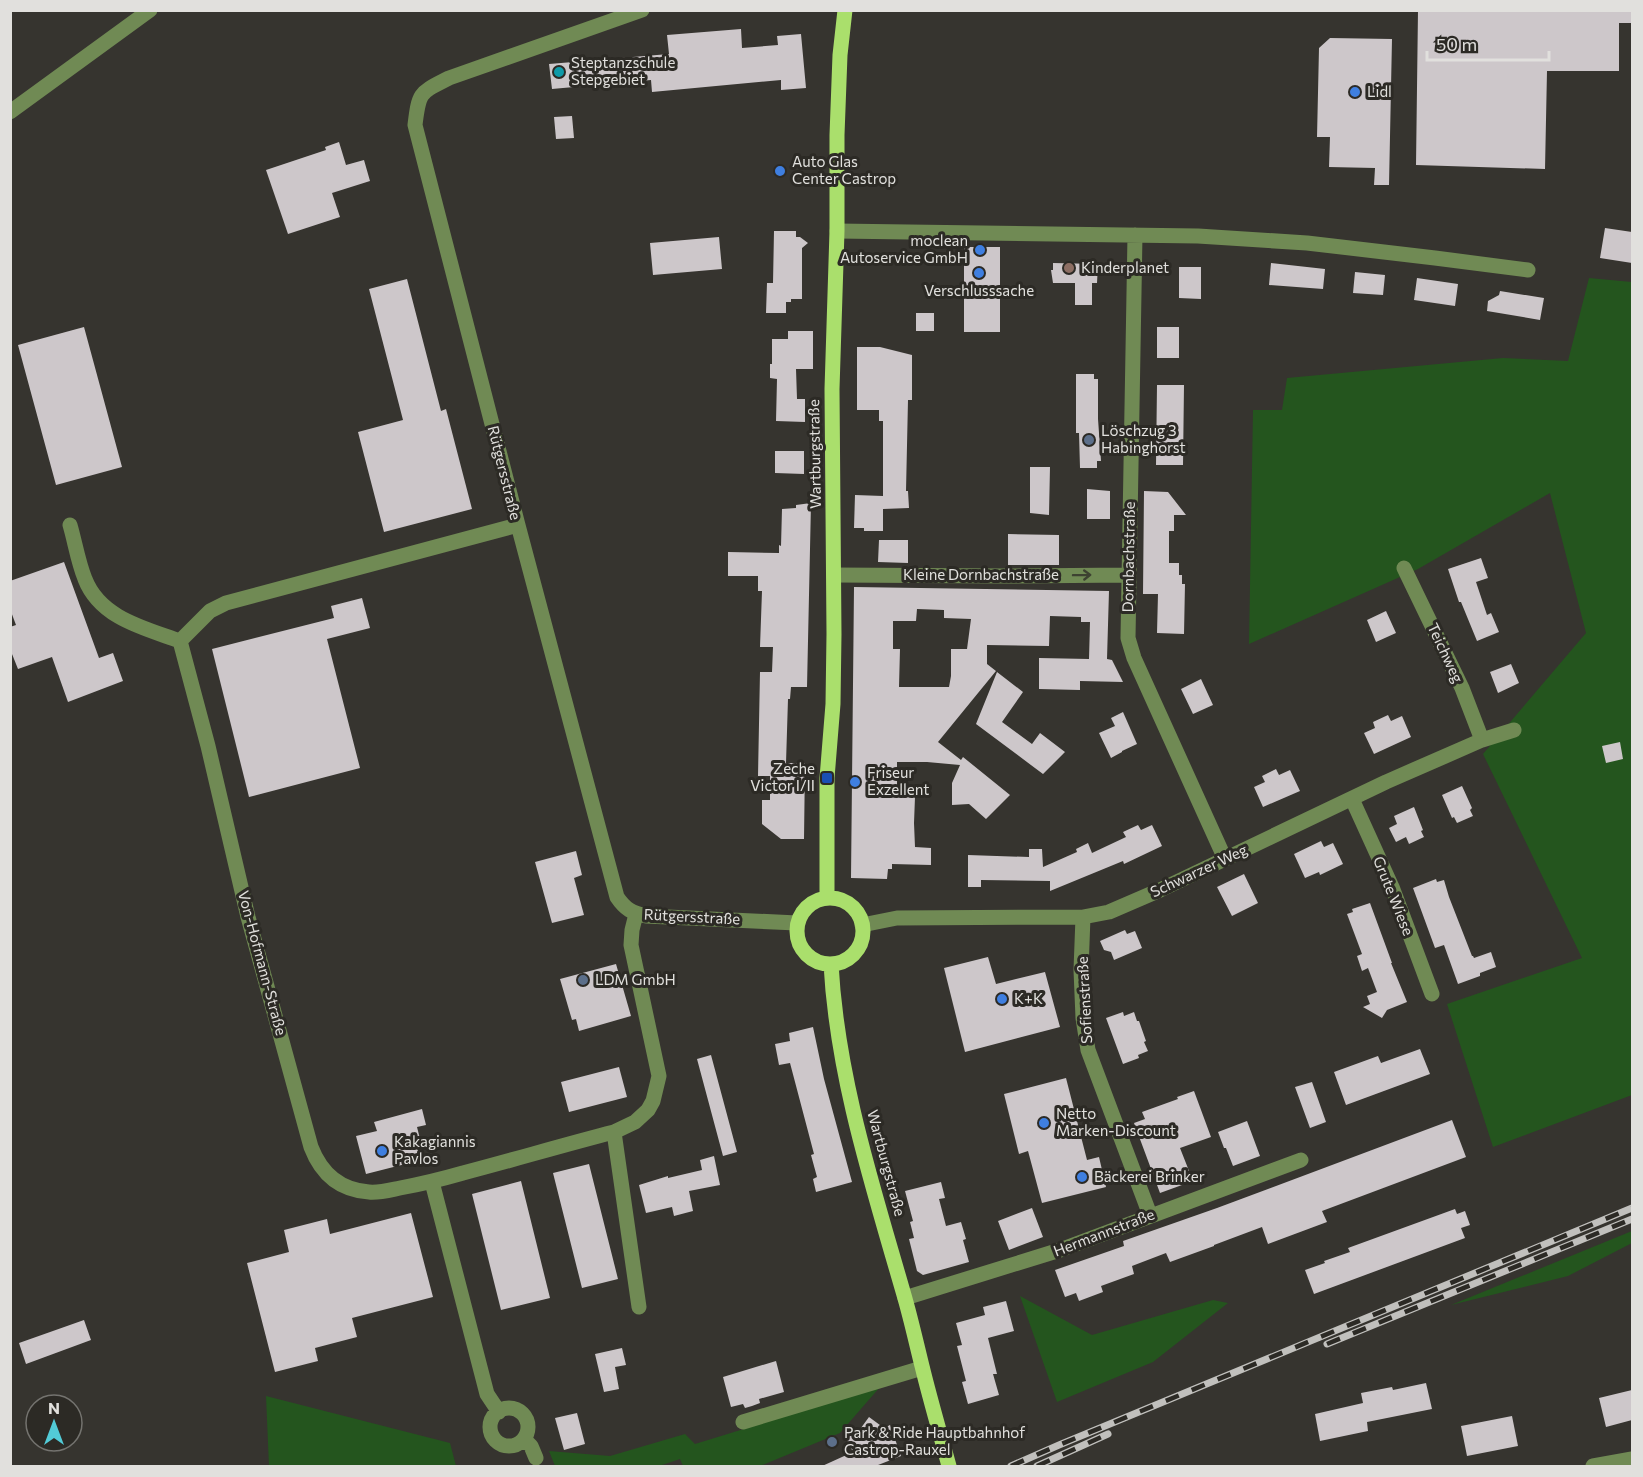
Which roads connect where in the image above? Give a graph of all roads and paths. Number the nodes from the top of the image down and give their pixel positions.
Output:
1 (150, 10) edge
2 (642, 10) edge
3 (845, 10) edge
4 (10, 112) edge
5 (837, 231) junction
6 (1135, 235) junction
7 (1528, 270) dead end
8 (70, 525) dead end
9 (518, 525) junction
10 (1404, 568) dead end
11 (834, 575) junction
12 (1128, 575) junction
13 (180, 641) junction
14 (1514, 729) dead end
15 (1482, 740) junction
16 (1352, 799) junction
17 (1225, 859) junction
18 (827, 898) junction
19 (636, 914) junction
20 (1083, 917) junction
21 (797, 924) junction
22 (862, 925) junction
23 (831, 964) junction
24 (1432, 994) dead end
25 (614, 1132) junction
26 (1301, 1160) dead end
27 (432, 1182) junction
28 (1150, 1215) junction
29 (905, 1298) junction
30 (639, 1307) dead end
31 (922, 1368) junction
32 (499, 1412) junction
33 (743, 1422) dead end
34 (524, 1439) junction
35 (536, 1458) dead end
36 (1632, 1458) edge
37 (949, 1467) edge
38 (1593, 1467) edge

1 - 4 street
2 - 9 street, Rütgersstraße
3 - 5 main road, Wartburgstraße
5 - 6 street
5 - 11 main road, Wartburgstraße
6 - 7 street
6 - 12 street, Dornbachstraße
8 - 13 street
9 - 13 street
9 - 19 street, Rütgersstraße
10 - 15 street, Teichweg
11 -> 12 street, Kleine Dornbachstraße
11 - 18 main road, Wartburgstraße
12 - 17 street, Dornbachstraße
13 - 27 street, Von-Hofmann-Straße
14 - 15 street, Schwarzer Weg
15 - 16 street, Schwarzer Weg
16 - 17 street, Schwarzer Weg
16 - 24 street, Grute Wiese
17 - 20 street, Schwarzer Weg
18 - 21 main road
18 - 22 main road
19 - 21 street, Rütgersstraße
19 - 25 street, Von-Hofmann-Straße
20 - 22 street, Schwarzer Weg
20 - 28 street, Sofienstraße
21 - 23 main road
22 - 23 main road
23 - 29 main road, Wartburgstraße
25 - 27 street, Von-Hofmann-Straße
25 - 30 street
26 - 28 street, Hermannstraße
27 - 32 street
28 - 29 street, Hermannstraße
29 - 31 main road, Wartburgstraße
31 - 33 street
31 - 37 main road, Wartburgstraße
32 - 34 street
32 - 34 street
34 - 35 street
36 - 38 street

